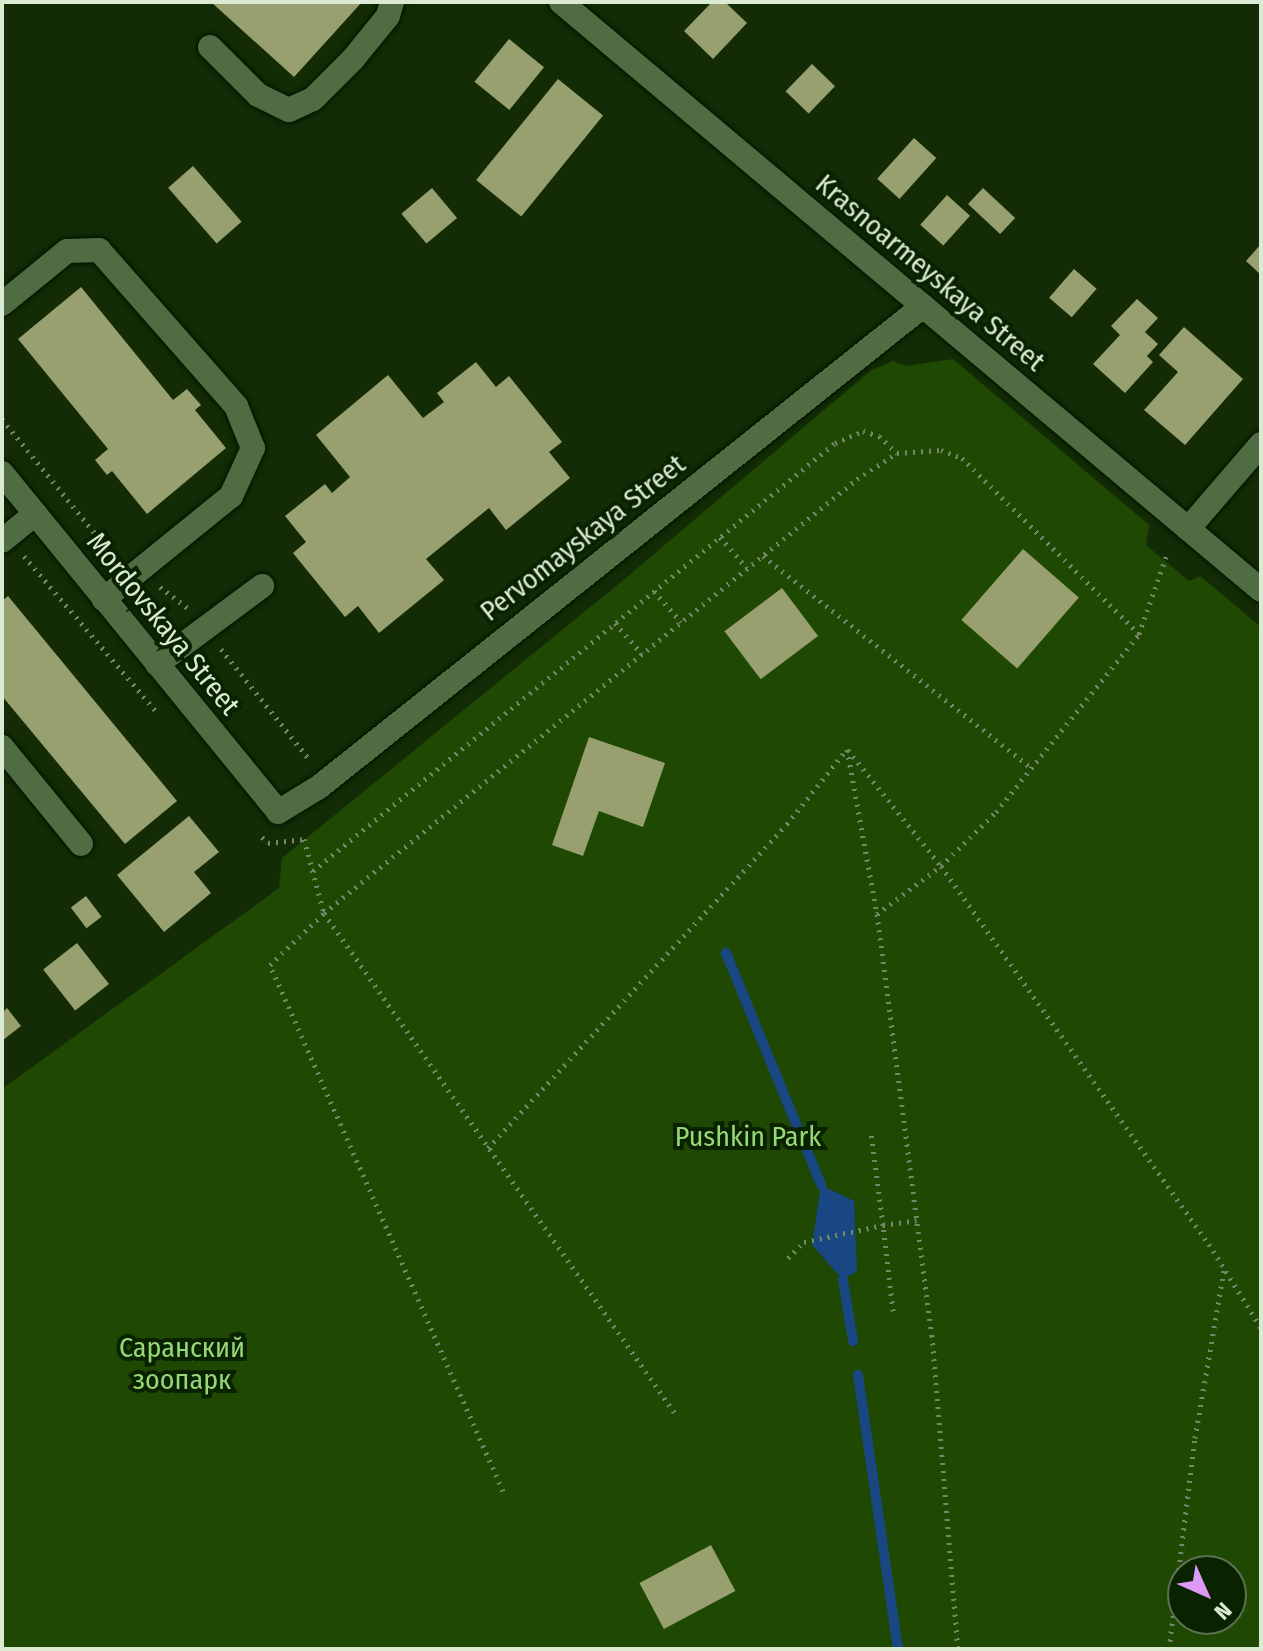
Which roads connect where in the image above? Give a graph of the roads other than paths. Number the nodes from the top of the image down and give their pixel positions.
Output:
1 (392, 2) edge
2 (561, 2) edge
3 (210, 47) dead end
4 (2, 304) edge
5 (923, 306) junction
6 (1261, 444) edge
7 (2, 473) edge
8 (35, 514) junction
9 (1188, 529) junction
10 (2, 541) edge
11 (262, 586) dead end
12 (1261, 590) edge
13 (104, 599) junction
14 (157, 664) junction
15 (2, 747) edge
16 (278, 812) joint
17 (81, 844) dead end

1 - 3 street
2 - 5 street, Krasnoarmeyskaya Street
4 - 13 street
5 - 9 street, Krasnoarmeyskaya Street
5 - 16 street, Pervomayskaya Street
6 - 9 street
7 - 8 street, Mordovskaya Street
8 - 10 street
8 - 13 street, Mordovskaya Street
9 - 12 street, Krasnoarmeyskaya Street
11 - 14 street
13 - 14 street, Mordovskaya Street
14 - 16 street, Mordovskaya Street
15 - 17 street

